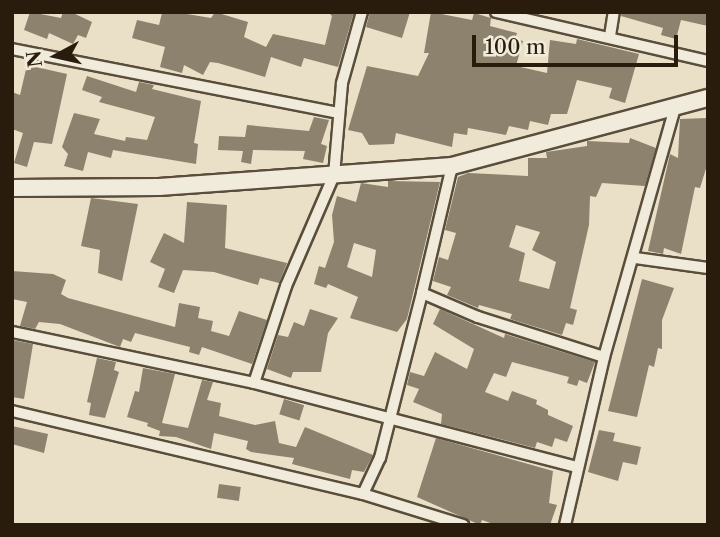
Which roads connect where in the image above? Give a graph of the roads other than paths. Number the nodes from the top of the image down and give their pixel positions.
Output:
1 (362, 12) edge
2 (496, 12) edge
3 (614, 12) edge
4 (610, 36) junction
5 (12, 49) edge
6 (708, 61) edge
7 (708, 98) edge
8 (676, 105) junction
9 (337, 113) junction
10 (452, 166) junction
11 (334, 175) junction
12 (12, 188) edge
13 (635, 258) junction
14 (708, 268) edge
15 (422, 293) junction
16 (12, 332) edge
17 (604, 357) junction
18 (254, 383) junction
19 (12, 411) edge
20 (389, 419) junction
21 (577, 467) junction
22 (363, 494) junction
23 (463, 525) edge
24 (565, 525) edge

1 - 9 street
2 - 4 street
3 - 4 street
4 - 6 street
5 - 9 street
7 - 8 main road
8 - 10 main road
8 - 13 street
9 - 11 street
10 - 11 main road
10 - 15 street
11 - 12 main road
11 - 18 street
13 - 14 street
13 - 17 street
15 - 17 street
15 - 20 street
16 - 18 street
17 - 21 street
18 - 20 street
19 - 22 street
20 - 21 street
20 - 22 street
21 - 24 street
22 - 23 street

